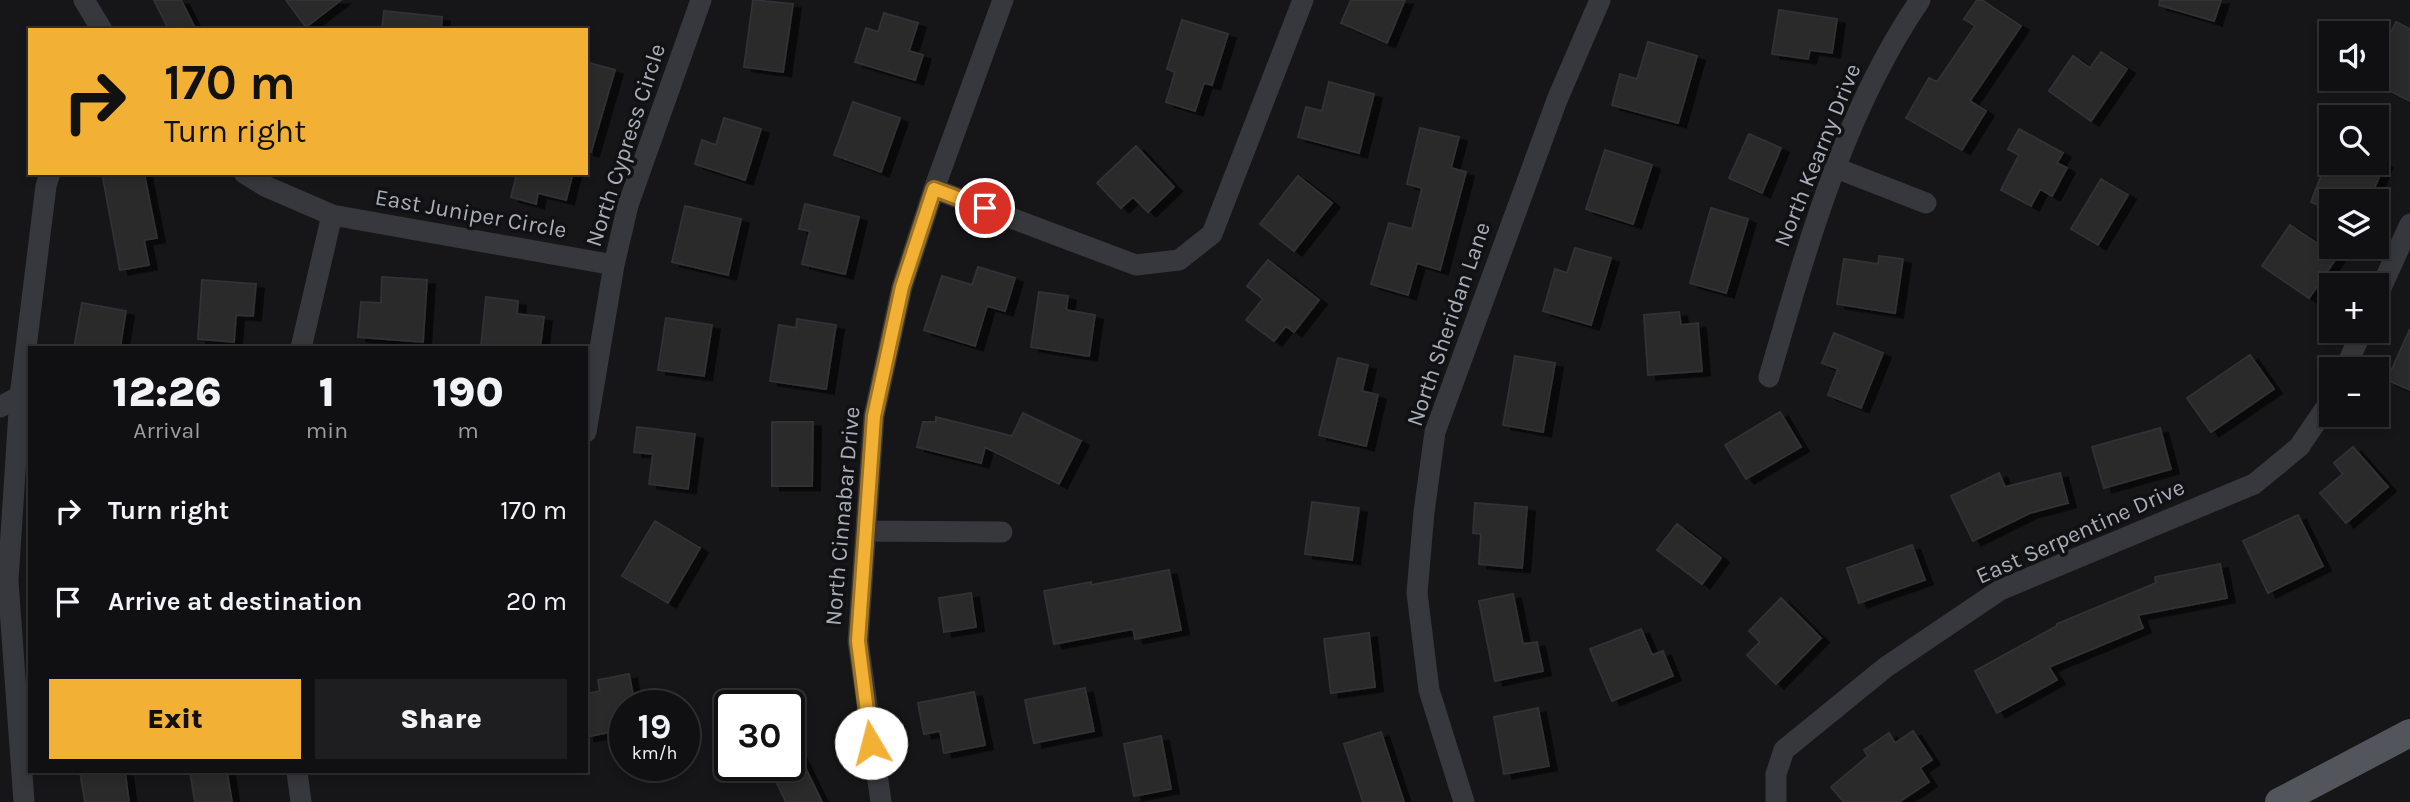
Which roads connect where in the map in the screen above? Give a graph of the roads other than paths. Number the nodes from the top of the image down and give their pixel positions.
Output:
1 (84, 0) edge
2 (701, 0) edge
3 (1003, 0) edge
4 (1303, 0) edge
5 (1600, 0) edge
6 (1920, 0) edge
7 (101, 28) edge
8 (1836, 168) junction
9 (49, 175) edge
10 (247, 175) edge
11 (934, 189) junction
12 (1926, 203) dead end
13 (332, 215) junction
14 (2410, 224) edge
15 (614, 265) junction
16 (2388, 273) edge
17 (302, 346) edge
18 (1769, 377) dead end
19 (20, 396) junction
20 (0, 407) edge
21 (2319, 418) edge
22 (588, 420) edge
23 (867, 531) junction
24 (1002, 532) dead end
25 (2409, 737) edge
26 (297, 773) edge
27 (24, 802) edge
28 (301, 802) edge
29 (881, 802) edge
30 (1464, 802) edge
31 (1776, 802) edge
32 (2279, 802) edge

1 - 7 street
2 - 15 street, North Cypress Circle
3 - 11 street, North Cinnabar Drive
4 - 11 street
5 - 30 street, North Sheridan Lane
6 - 8 street, North Kearny Drive
8 - 12 street
8 - 18 street, North Kearny Drive
9 - 19 street
10 - 13 street, East Juniper Circle
11 - 23 street, North Cinnabar Drive
13 - 15 street, East Juniper Circle
13 - 17 street
14 - 16 street
15 - 22 street, North Cypress Circle
19 - 20 street
19 - 27 street
21 - 31 street, East Serpentine Drive
23 - 24 street
23 - 29 street, North Cinnabar Drive
25 - 32 main road
26 - 28 street

